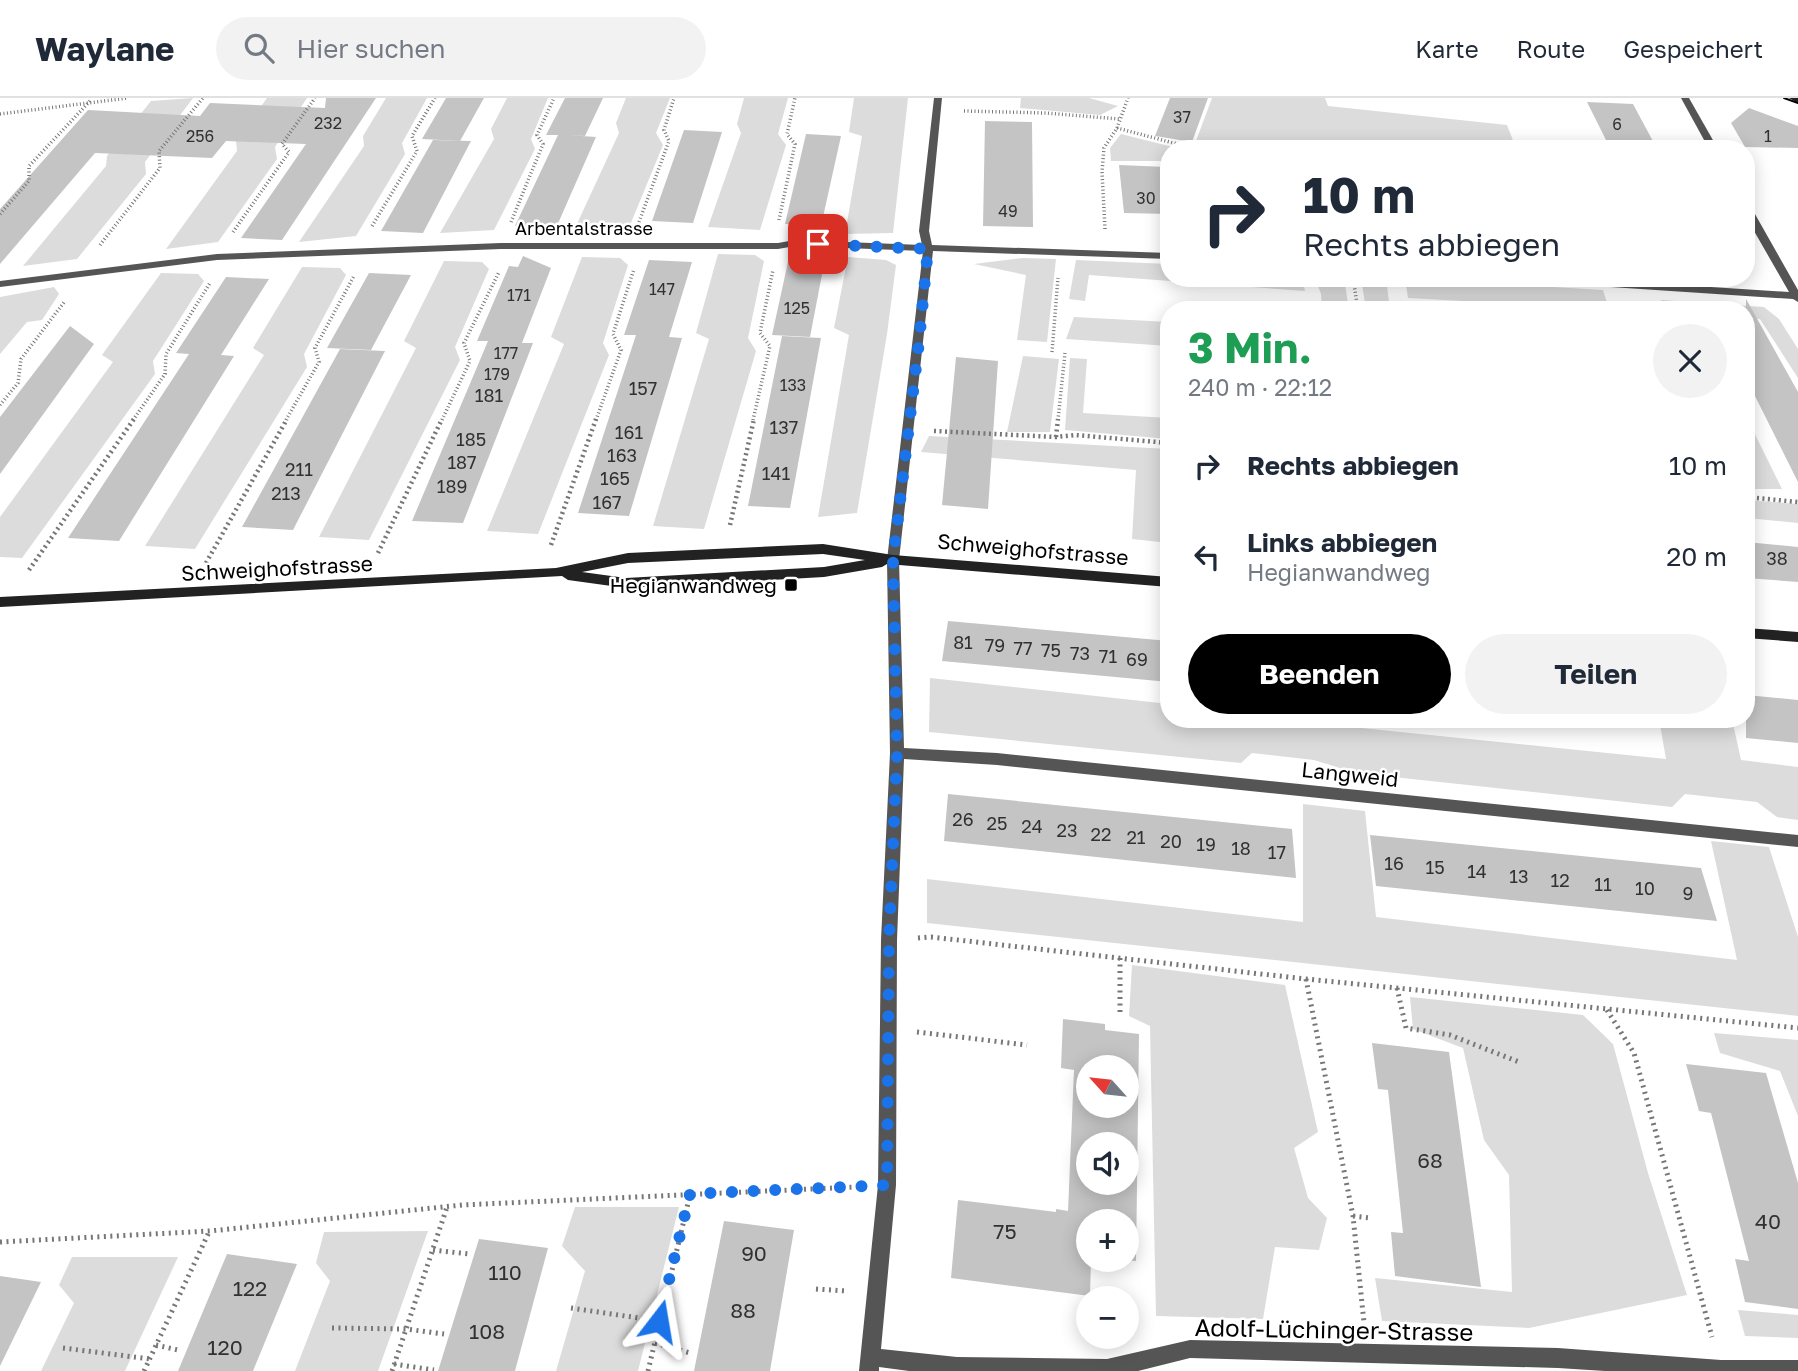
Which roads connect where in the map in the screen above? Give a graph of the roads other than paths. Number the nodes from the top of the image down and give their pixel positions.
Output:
1 (938, 98) edge
2 (1685, 98) edge
3 (1793, 98) edge
4 (1798, 100) edge
5 (1709, 140) edge
6 (1755, 223) edge
7 (928, 249) junction
8 (1160, 256) edge
9 (0, 284) edge
10 (1645, 287) edge
11 (1797, 298) edge
12 (893, 560) junction
13 (556, 573) junction
14 (1160, 581) edge
15 (0, 602) edge
16 (1755, 634) edge
17 (1798, 637) edge
18 (897, 753) junction
19 (1798, 841) edge
20 (870, 1364) edge
21 (957, 1369) edge
22 (1798, 1370) edge

1 - 7 street
2 - 5 street
3 - 4 main road
6 - 11 street
7 - 8 street, Arbentalstrasse
7 - 9 street, Arbentalstrasse
7 - 12 street
10 - 11 street
12 - 13 main road, Schweighofstrasse
12 - 13 main road, Schweighofstrasse
12 - 14 main road, Schweighofstrasse
12 - 18 street
13 - 15 main road, Schweighofstrasse
16 - 17 main road
18 - 19 street, Langweid
18 - 20 street
20 - 21 street, Adolf-Lüchinger-Strasse
21 - 22 street, Adolf-Lüchinger-Strasse

